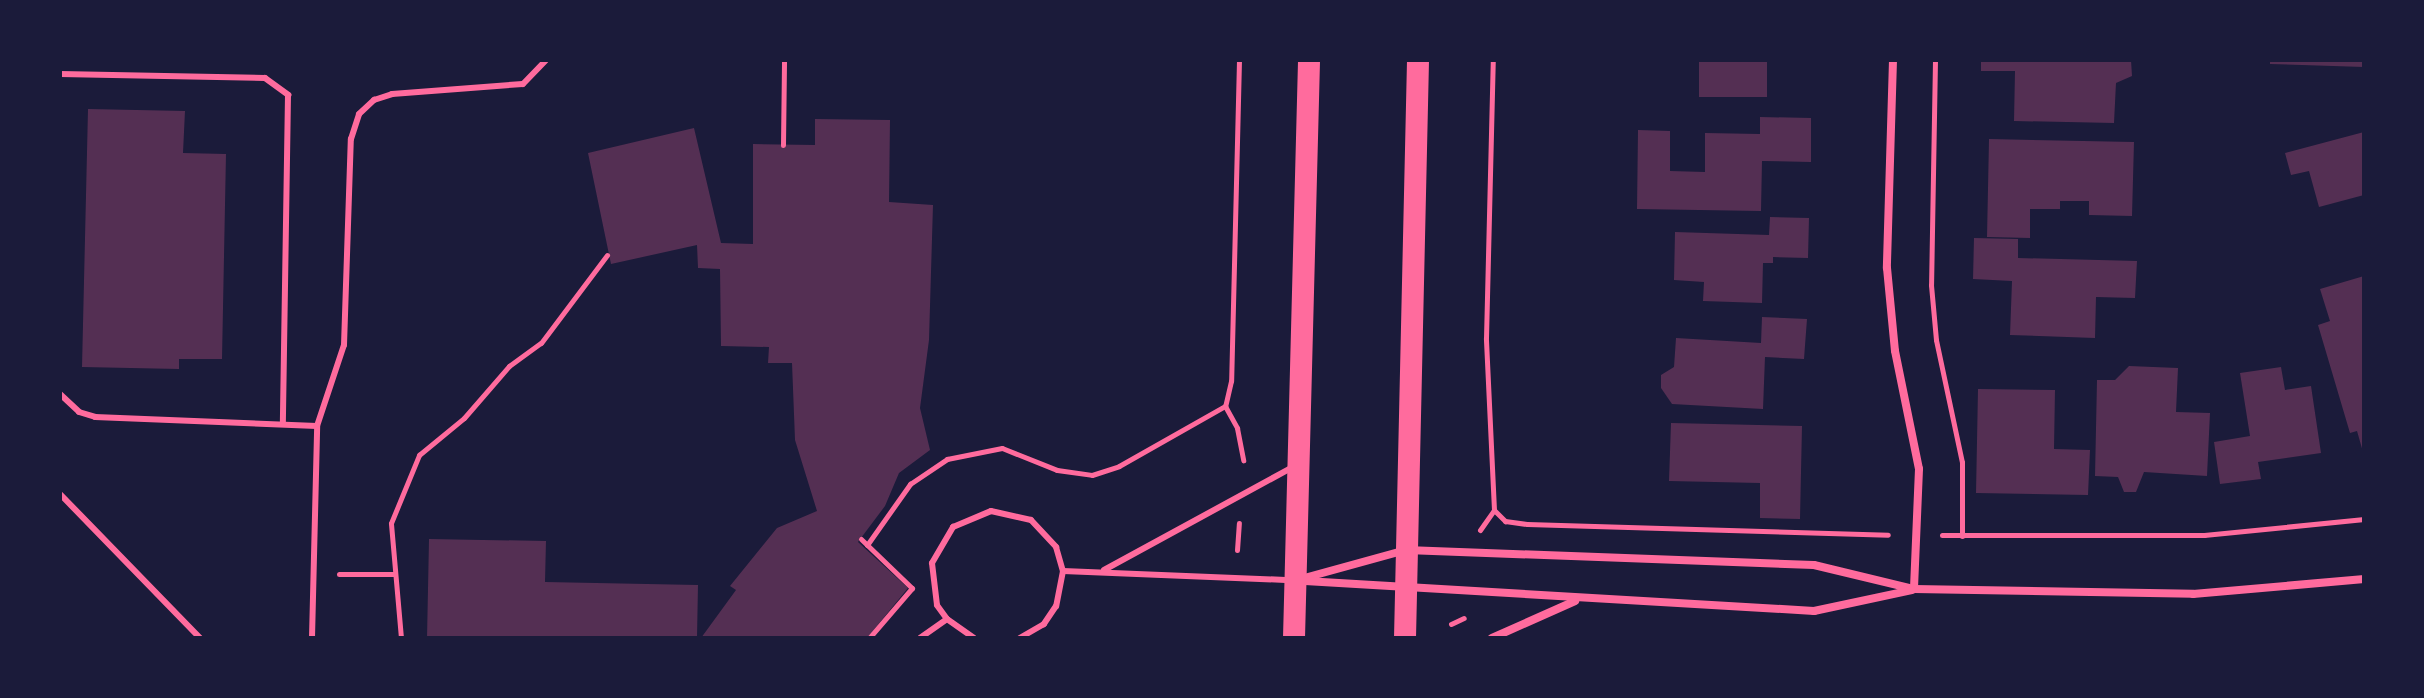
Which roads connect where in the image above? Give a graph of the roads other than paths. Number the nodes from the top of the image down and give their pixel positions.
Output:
1 (546, 60) edge
2 (1309, 60) edge
3 (1418, 60) edge
4 (1893, 60) edge
5 (60, 74) edge
6 (60, 394) edge
7 (283, 424) junction
8 (317, 426) junction
9 (1295, 466) junction
10 (60, 494) edge
11 (1406, 550) junction
12 (1063, 571) junction
13 (1101, 571) junction
14 (2364, 579) edge
15 (1296, 581) junction
16 (1406, 589) junction
17 (1914, 589) junction
18 (1575, 600) junction
19 (947, 619) junction
20 (200, 638) edge
21 (312, 638) edge
22 (920, 638) edge
23 (974, 638) edge
24 (1020, 638) edge
25 (1294, 638) edge
26 (1405, 638) edge
27 (1492, 638) edge

1 - 8 lane
2 - 9 highway
3 - 11 highway
4 - 17 street
5 - 7 lane
6 - 7 lane
7 - 8 lane
8 - 21 lane
9 - 13 lane
9 - 15 highway
10 - 20 lane
11 - 15 street
11 - 16 highway
11 - 17 street
12 - 13 lane
12 - 19 lane
12 - 24 lane
13 - 15 lane
14 - 17 street
15 - 16 street
15 - 25 highway
16 - 18 street
16 - 26 highway
17 - 18 street
18 - 27 street
19 - 22 lane
19 - 23 lane

